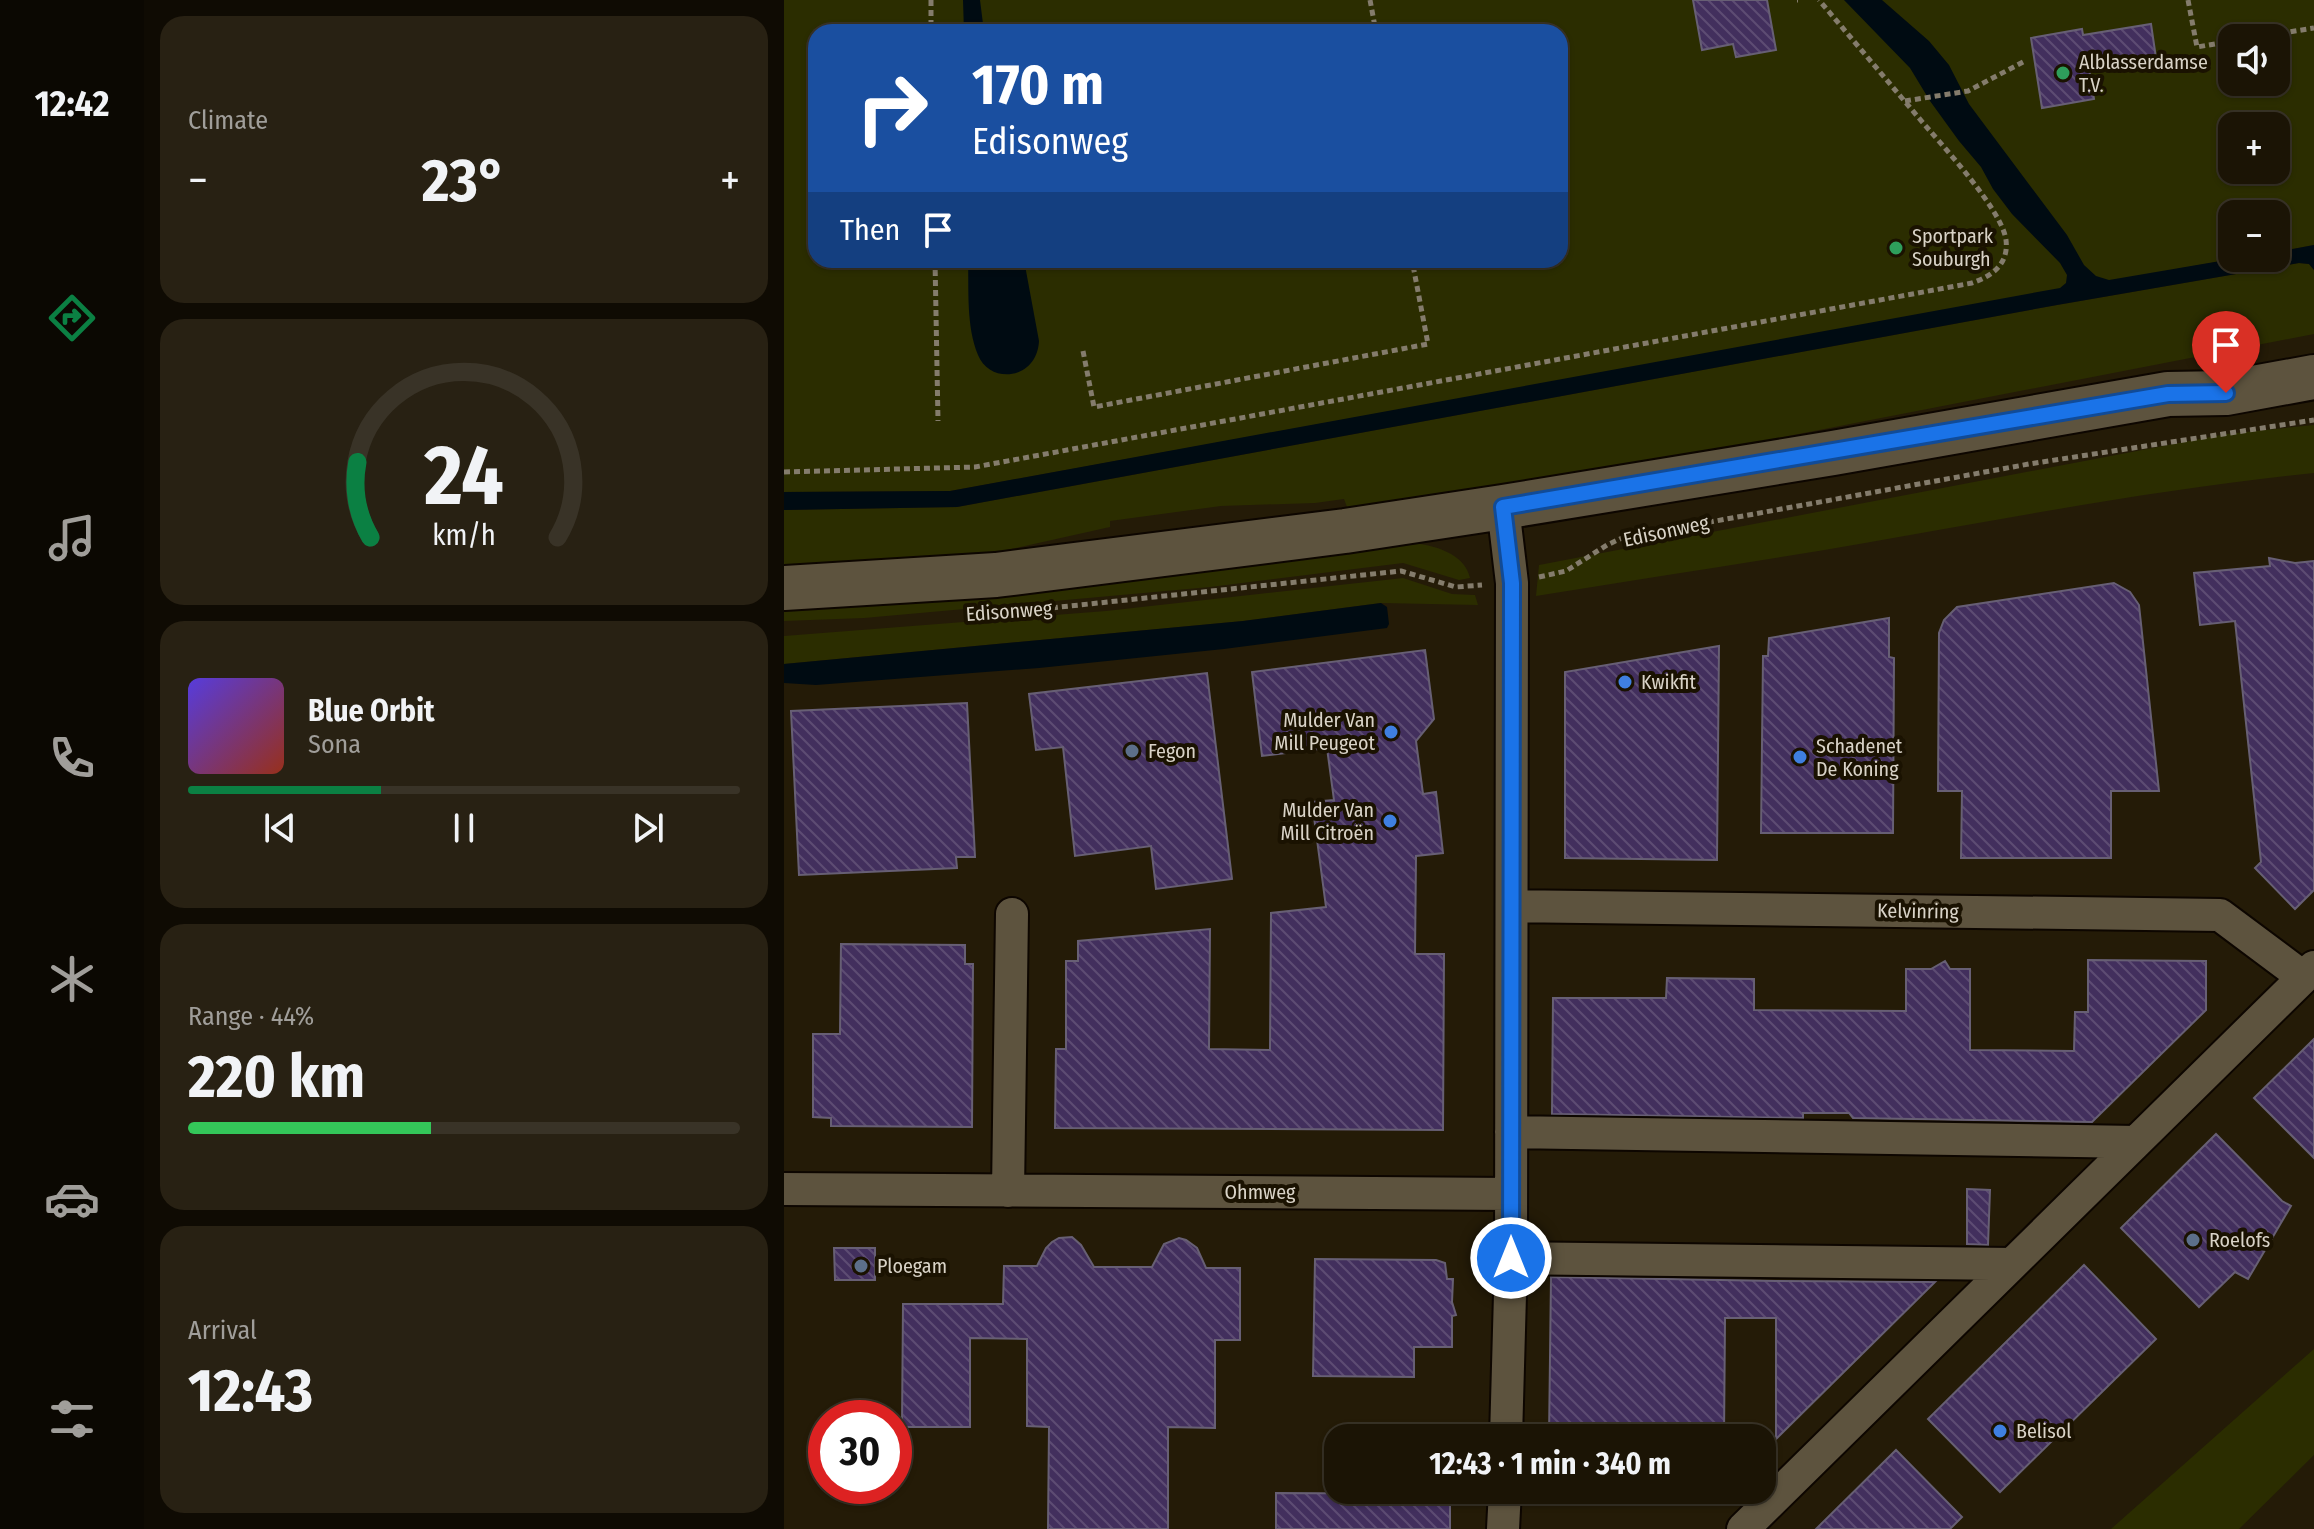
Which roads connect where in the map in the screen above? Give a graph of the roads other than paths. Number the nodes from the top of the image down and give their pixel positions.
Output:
1 (2314, 356) edge
2 (2314, 377) edge
3 (2168, 394) junction
4 (1503, 507) junction
5 (784, 588) edge
6 (1512, 906) junction
7 (1012, 914) dead end
8 (2309, 972) edge
9 (1511, 1132) junction
10 (2136, 1142) junction
11 (784, 1189) edge
12 (1008, 1191) junction
13 (1511, 1194) junction
14 (1511, 1258) junction
15 (2012, 1264) junction
16 (1506, 1424) edge
17 (1504, 1504) edge
18 (1503, 1529) edge
19 (1743, 1529) edge

1 - 3 street, Edisonweg
2 - 3 street, Edisonweg
3 - 4 street, Edisonweg
4 - 5 street, Edisonweg
4 - 6 street
6 - 8 street, Kelvinring
6 - 9 street
7 - 12 street
8 - 10 street, Kelvinring
9 - 10 street
9 - 13 street
10 - 15 street, Kelvinring
11 - 12 street, Ohmweg
12 - 13 street, Ohmweg
13 - 14 street
14 - 15 street
14 - 16 street
15 - 19 street, Kelvinring
17 - 18 street

